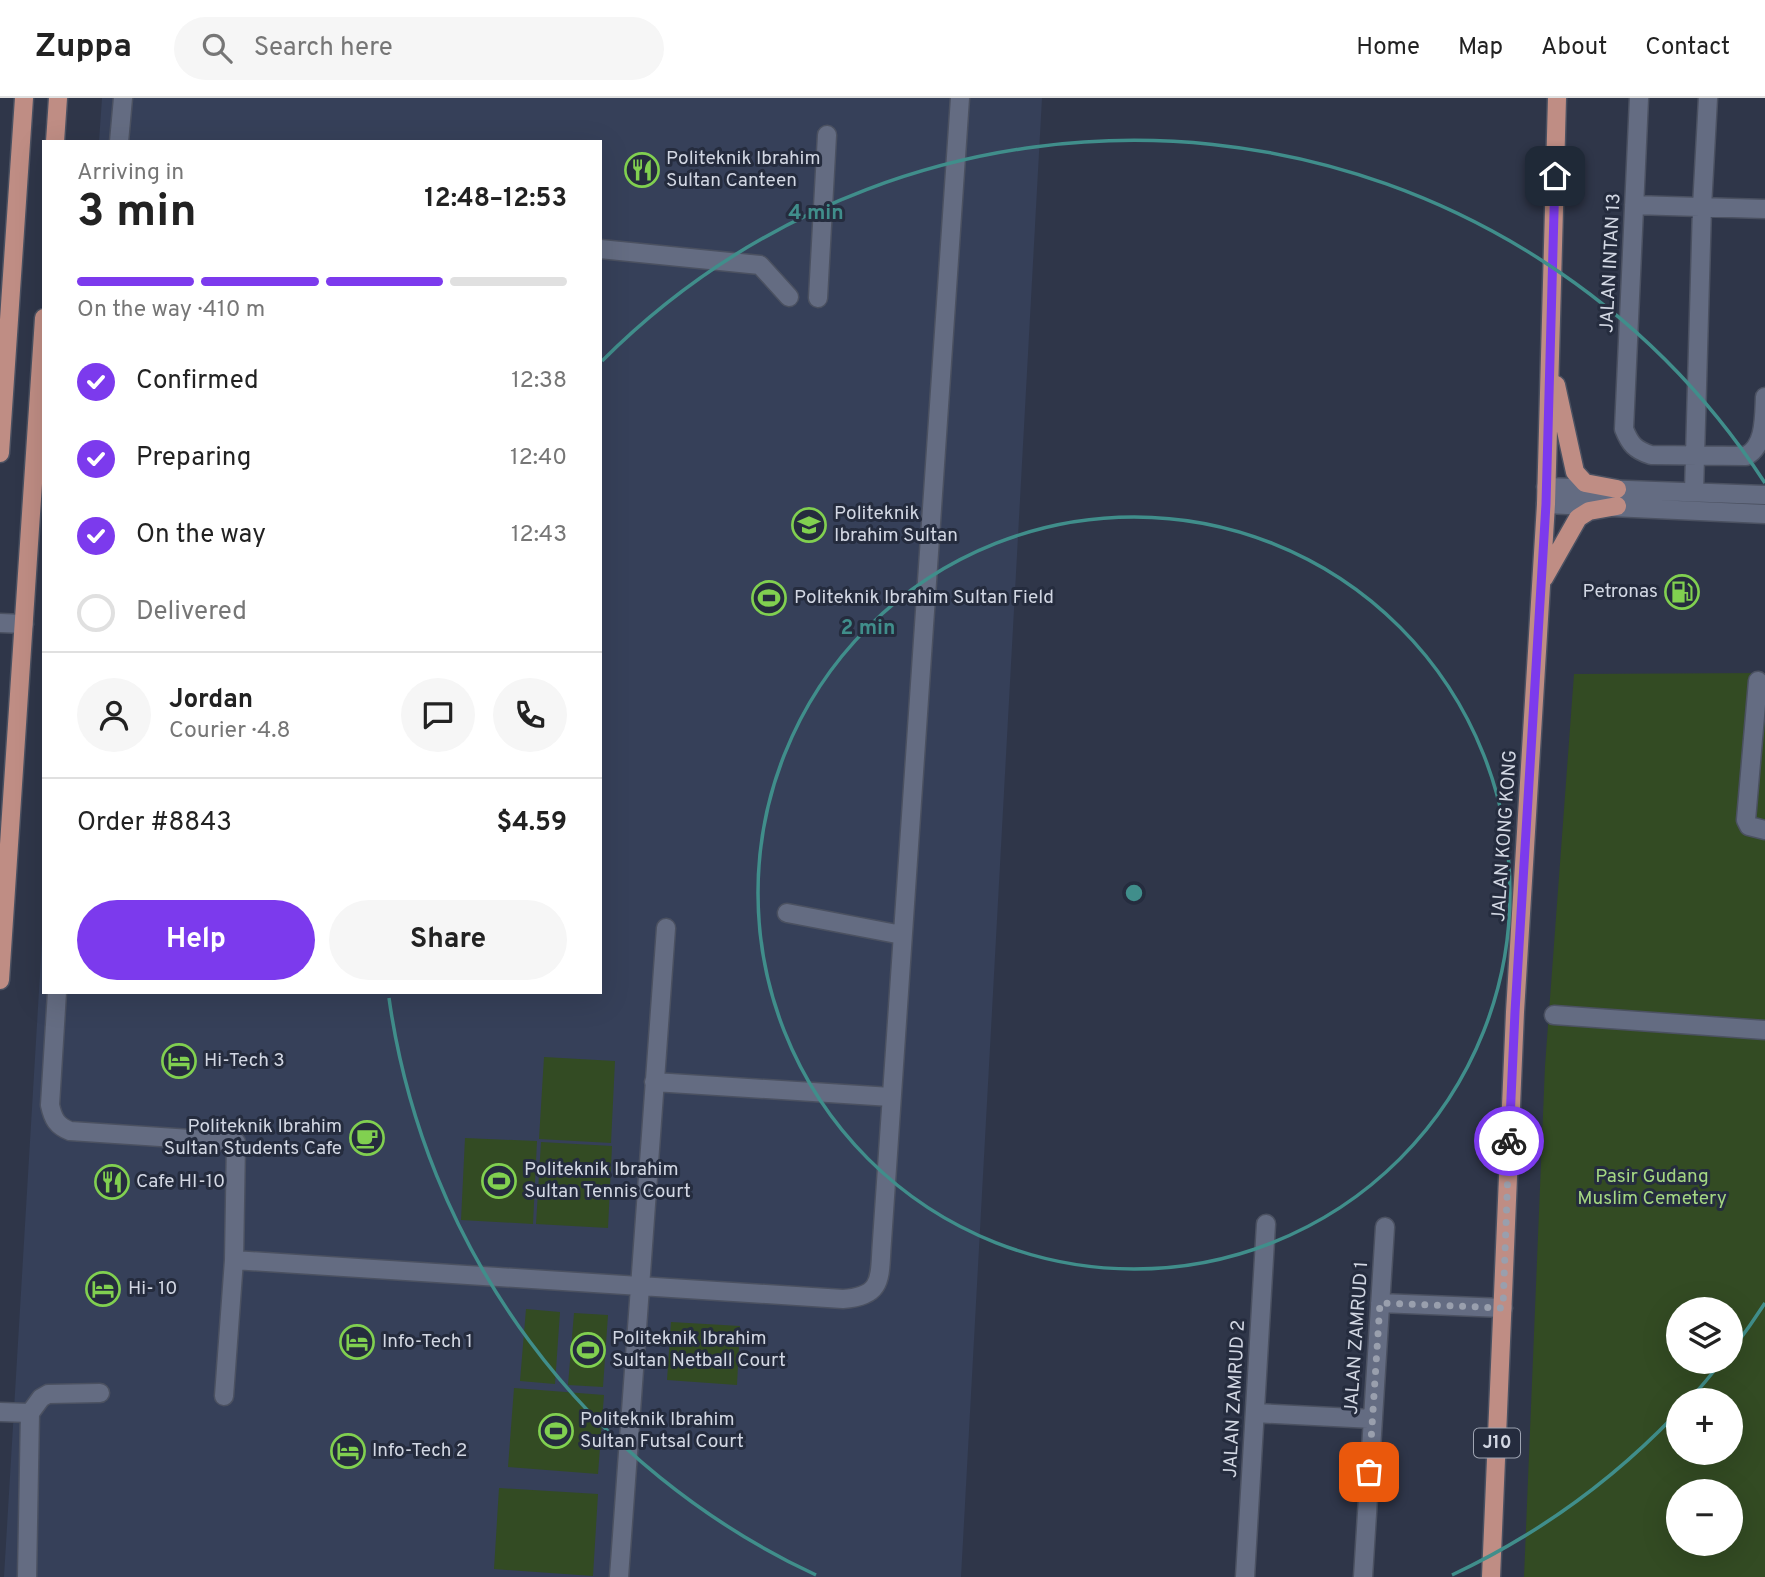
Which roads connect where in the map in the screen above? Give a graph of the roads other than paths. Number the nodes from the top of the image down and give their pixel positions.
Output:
1 (24, 98) edge
2 (58, 98) edge
3 (122, 98) edge
4 (960, 98) edge
5 (1557, 98) edge
6 (1639, 98) edge
7 (1708, 98) edge
8 (827, 135) dead end
9 (55, 140) edge
10 (119, 140) edge
11 (1634, 205) junction
12 (1702, 207) junction
13 (1765, 209) edge
14 (602, 249) edge
15 (789, 297) dead end
16 (818, 298) dead end
17 (1550, 357) junction
18 (42, 374) edge
19 (1765, 397) edge
20 (0, 453) edge
21 (1694, 457) junction
22 (38, 485) edge
23 (1694, 492) junction
24 (1546, 495) junction
25 (1765, 495) edge
26 (1617, 498) junction
27 (37, 508) edge
28 (1765, 514) edge
29 (1542, 581) junction
30 (0, 623) edge
31 (24, 624) junction
32 (1758, 681) dead end
33 (1765, 830) edge
34 (787, 914) dead end
35 (666, 928) dead end
36 (902, 935) junction
37 (0, 980) edge
38 (57, 994) edge
39 (1554, 1015) dead end
40 (1765, 1030) edge
41 (654, 1082) junction
42 (891, 1097) junction
43 (1266, 1224) dead end
44 (1385, 1227) dead end
45 (234, 1260) junction
46 (639, 1286) junction
47 (1380, 1303) junction
48 (1503, 1308) junction
49 (100, 1393) dead end
50 (224, 1396) dead end
51 (0, 1412) edge
52 (30, 1413) junction
53 (1255, 1413) junction
54 (1373, 1419) junction
55 (27, 1577) edge
56 (619, 1577) edge
57 (1245, 1577) edge
58 (1363, 1577) edge
59 (1491, 1577) edge

1 - 20 main road
2 - 9 main road
3 - 10 street
4 - 36 street
5 - 17 main road, JALAN KONG KONG / J10
6 - 11 street, JALAN INTAN 13
7 - 12 street
8 - 16 street
11 - 12 street
11 - 21 street, JALAN INTAN 13
12 - 13 street
12 - 21 street
14 - 15 street
17 - 24 main road, JALAN KONG KONG / J10
17 - 26 main road
18 - 22 main road
19 - 21 street
21 - 23 street
22 - 27 main road
23 - 25 street
23 - 26 street
24 - 26 street
24 - 29 main road, JALAN KONG KONG / J10
26 - 28 street
26 - 29 main road
27 - 31 main road
29 - 48 main road, JALAN KONG KONG / J10
30 - 31 street
31 - 37 main road
32 - 33 street
34 - 36 street
35 - 41 street
36 - 42 street
38 - 45 street
39 - 40 street
41 - 42 street
41 - 46 street
42 - 46 street
43 - 53 street, JALAN ZAMRUD 2
44 - 47 street, JALAN ZAMRUD 1
45 - 46 street
45 - 50 street
46 - 56 street
47 - 48 street
47 - 54 street, JALAN ZAMRUD 1
48 - 59 main road, JALAN KONG KONG / J10
49 - 52 street
51 - 52 street
52 - 55 street
53 - 54 street
53 - 57 street, JALAN ZAMRUD 2
54 - 58 street, JALAN ZAMRUD 1

